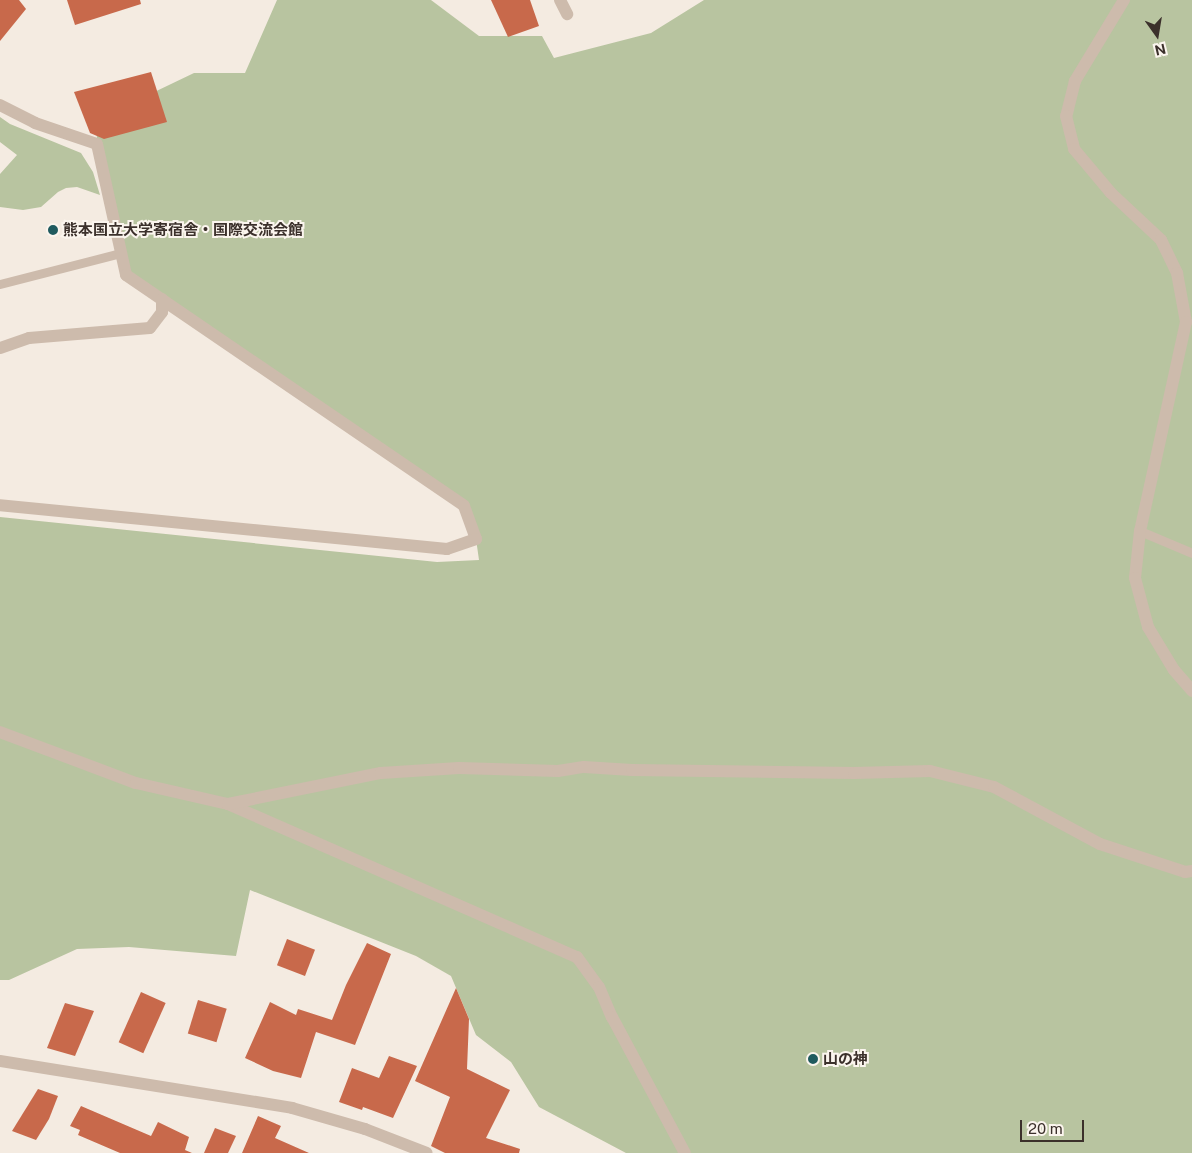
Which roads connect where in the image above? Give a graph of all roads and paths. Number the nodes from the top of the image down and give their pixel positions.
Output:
1 (560, 0) edge
2 (1124, 0) edge
3 (566, 14) dead end
4 (0, 105) edge
5 (121, 253) junction
6 (0, 284) edge
7 (162, 299) junction
8 (0, 348) edge
9 (0, 505) edge
10 (1140, 531) junction
11 (1192, 553) edge
12 (1192, 691) edge
13 (0, 732) edge
14 (228, 804) junction
15 (1192, 871) edge
16 (0, 1062) edge
17 (427, 1153) edge
18 (685, 1153) edge

1 - 3 street
2 - 10 street
4 - 5 street
5 - 6 lane
5 - 7 street
7 - 8 street
7 - 9 street
10 - 11 lane
10 - 12 street
13 - 14 street
14 - 15 street
14 - 18 street
16 - 17 street

